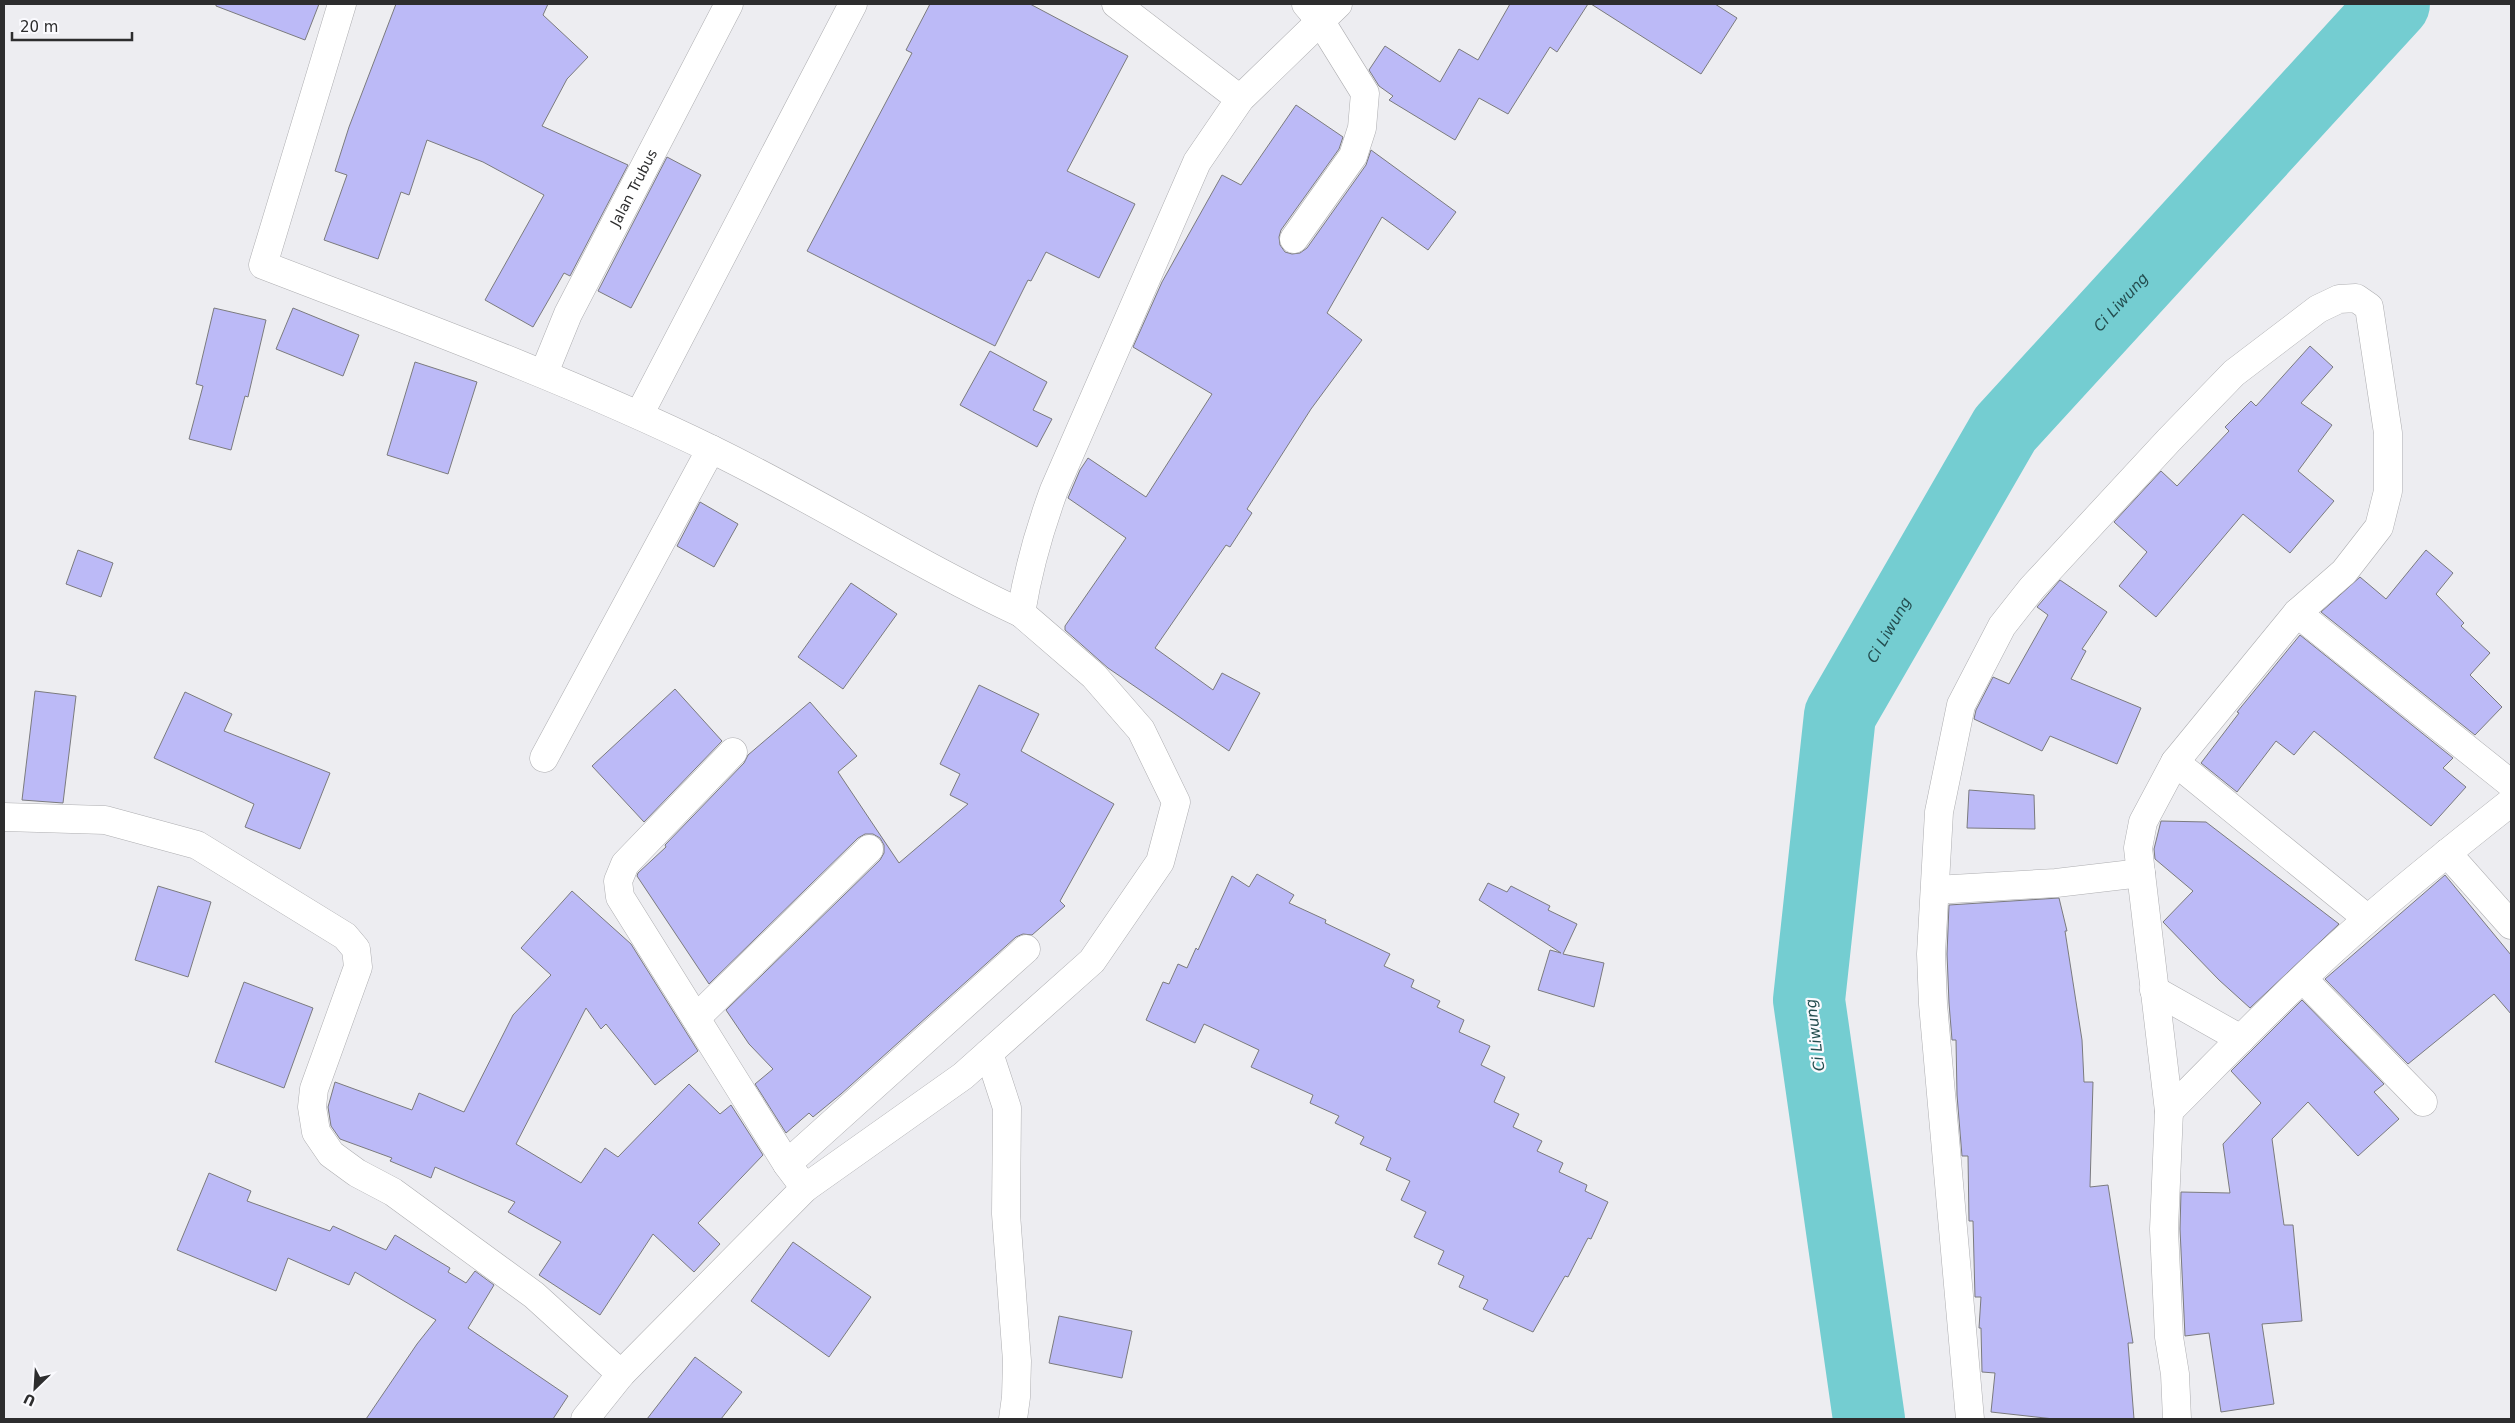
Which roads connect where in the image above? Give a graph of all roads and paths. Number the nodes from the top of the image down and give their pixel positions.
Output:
1 (342, 4) edge
2 (729, 4) edge
3 (853, 4) edge
4 (1116, 4) edge
5 (1322, 10) edge
6 (1240, 98) junction
7 (1294, 239) dead end
8 (544, 373) junction
9 (639, 416) junction
10 (711, 449) junction
11 (1021, 613) junction
12 (2298, 613) junction
13 (733, 752) dead end
14 (544, 758) dead end
15 (2175, 762) junction
16 (2511, 784) edge
17 (2511, 802) edge
18 (4, 817) edge
19 (869, 849) dead end
20 (2447, 853) junction
21 (2141, 873) junction
22 (1935, 890) junction
23 (2368, 919) junction
24 (2511, 925) edge
25 (1026, 949) dead end
26 (2303, 979) junction
27 (2154, 990) junction
28 (696, 1018) junction
29 (2241, 1039) junction
30 (989, 1053) junction
31 (2423, 1102) dead end
32 (2169, 1110) junction
33 (787, 1164) junction
34 (806, 1188) junction
35 (621, 1374) junction
36 (584, 1419) edge
37 (1013, 1419) edge
38 (1970, 1419) edge
39 (2177, 1419) edge

1 - 8 street
2 - 8 street, Jalan Trubus
3 - 9 street
4 - 6 street
5 - 6 street
5 - 7 street
6 - 11 street
8 - 9 street
9 - 10 street
10 - 11 street
10 - 14 street
11 - 30 street
12 - 15 street
12 - 16 street
12 - 22 street
13 - 28 street
15 - 21 street
15 - 23 street
17 - 20 street
18 - 35 street
19 - 28 street
20 - 23 street
20 - 24 street
21 - 22 street
21 - 27 street
22 - 38 street
23 - 26 street
25 - 33 street
26 - 29 street
26 - 31 street
27 - 29 street
27 - 32 street
28 - 33 street
29 - 32 street
30 - 34 street
30 - 37 street
32 - 39 street
33 - 34 street
34 - 35 street
35 - 36 street

